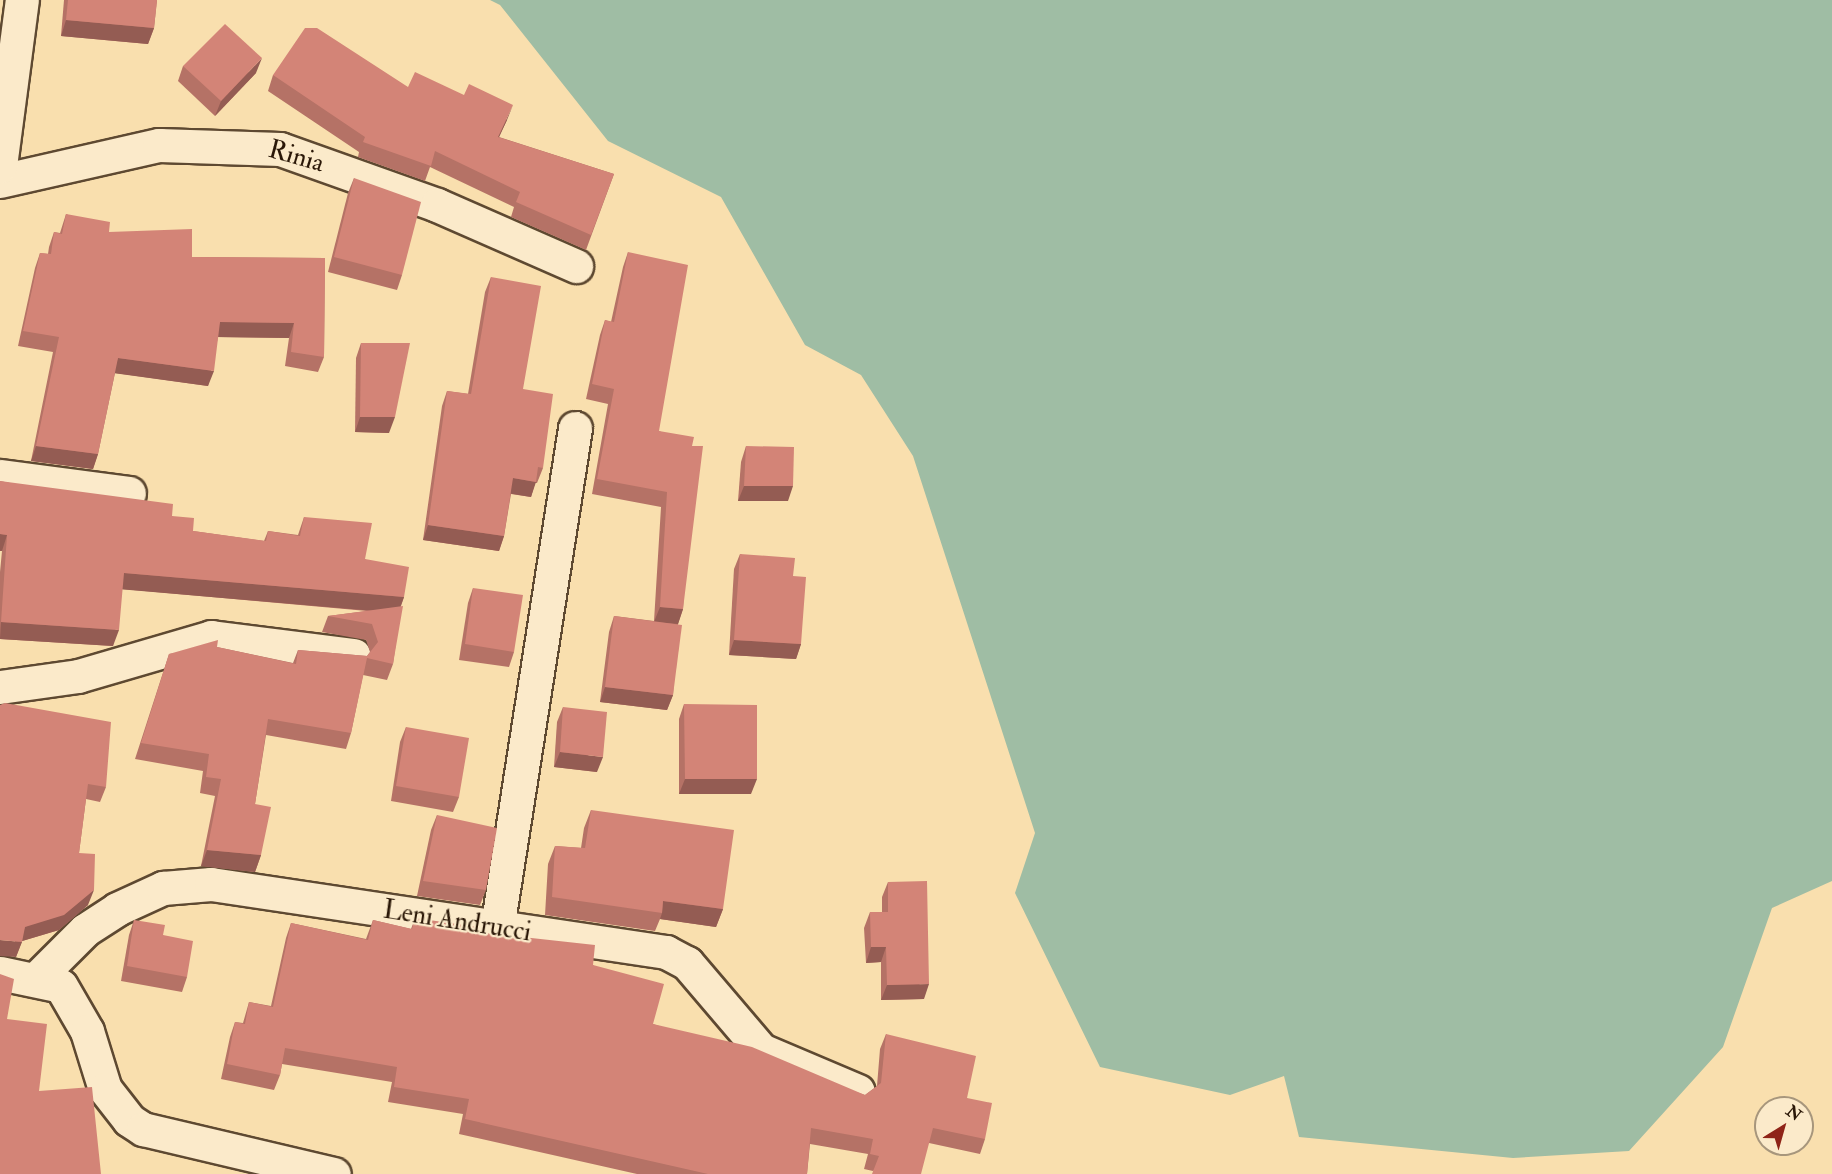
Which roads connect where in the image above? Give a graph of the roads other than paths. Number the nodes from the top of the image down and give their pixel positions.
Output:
1 (22, 0) edge
2 (0, 166) edge
3 (0, 181) edge
4 (576, 266) dead end
5 (575, 428) dead end
6 (0, 476) edge
7 (129, 493) dead end
8 (354, 655) edge
9 (0, 687) edge
10 (497, 928) junction
11 (0, 973) edge
12 (36, 979) junction
13 (858, 1091) edge
14 (334, 1174) edge

1 - 2 street
3 - 4 street, Rinia
5 - 10 street
6 - 7 street
8 - 9 street
10 - 12 street, Leni Andrucci
10 - 13 street, Leni Andrucci
11 - 12 street
12 - 14 street

